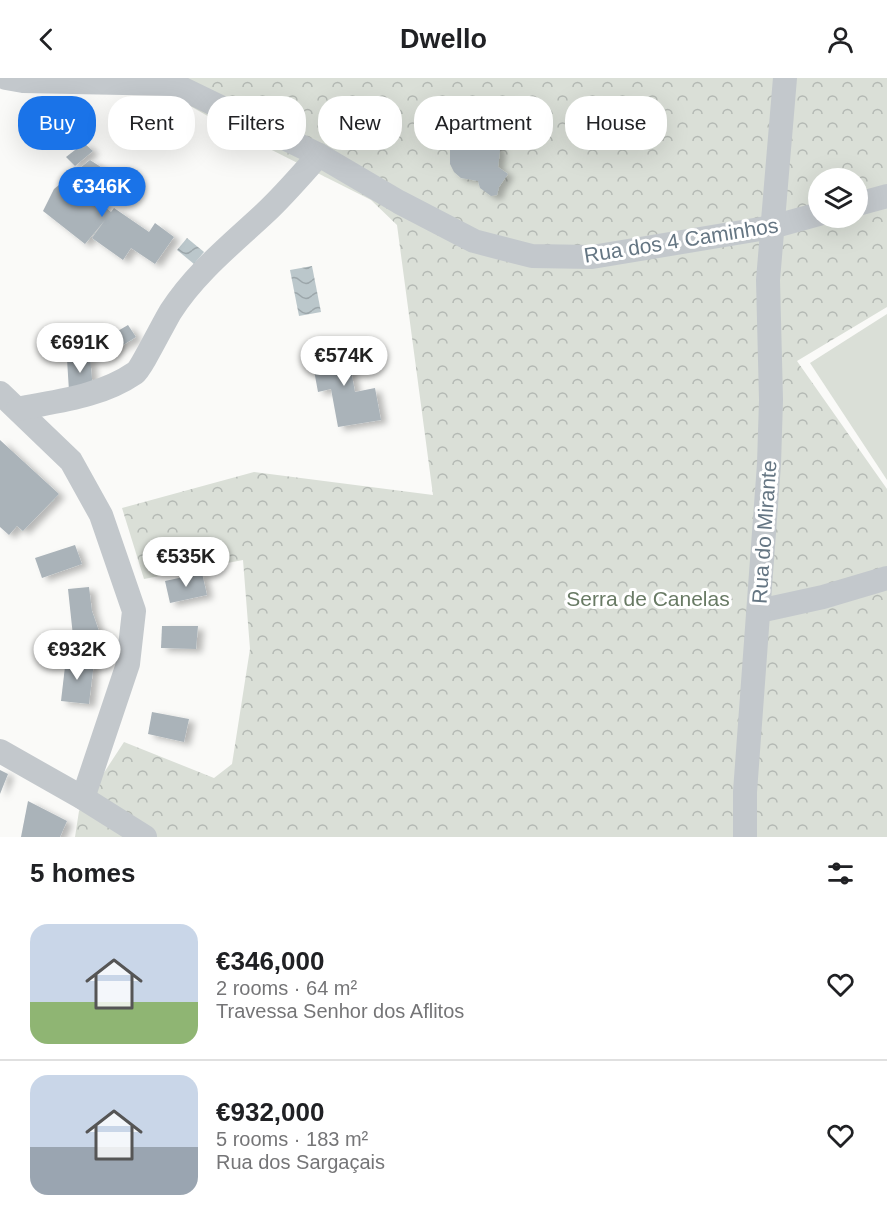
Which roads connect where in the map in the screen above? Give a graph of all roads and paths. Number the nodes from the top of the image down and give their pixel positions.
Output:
1 (6, 78) edge
2 (785, 78) edge
3 (174, 81) edge
4 (319, 155) junction
5 (887, 196) edge
6 (868, 201) edge
7 (808, 217) edge
8 (772, 227) junction
9 (9, 401) edge
10 (887, 578) edge
11 (759, 611) junction
12 (0, 751) edge
13 (83, 798) junction
14 (145, 837) edge
15 (745, 837) edge

1 - 3 street, Rua dos 4 Caminhos
2 - 8 street, Rua do Mirante
3 - 4 street, Rua dos 4 Caminhos
4 - 8 street, Rua dos 4 Caminhos
4 - 9 street
5 - 6 street
7 - 8 street, Rua dos 4 Caminhos
8 - 11 street, Rua do Mirante
9 - 13 street
10 - 11 street
11 - 15 street, Rua do Mirante
12 - 13 street
13 - 14 street

